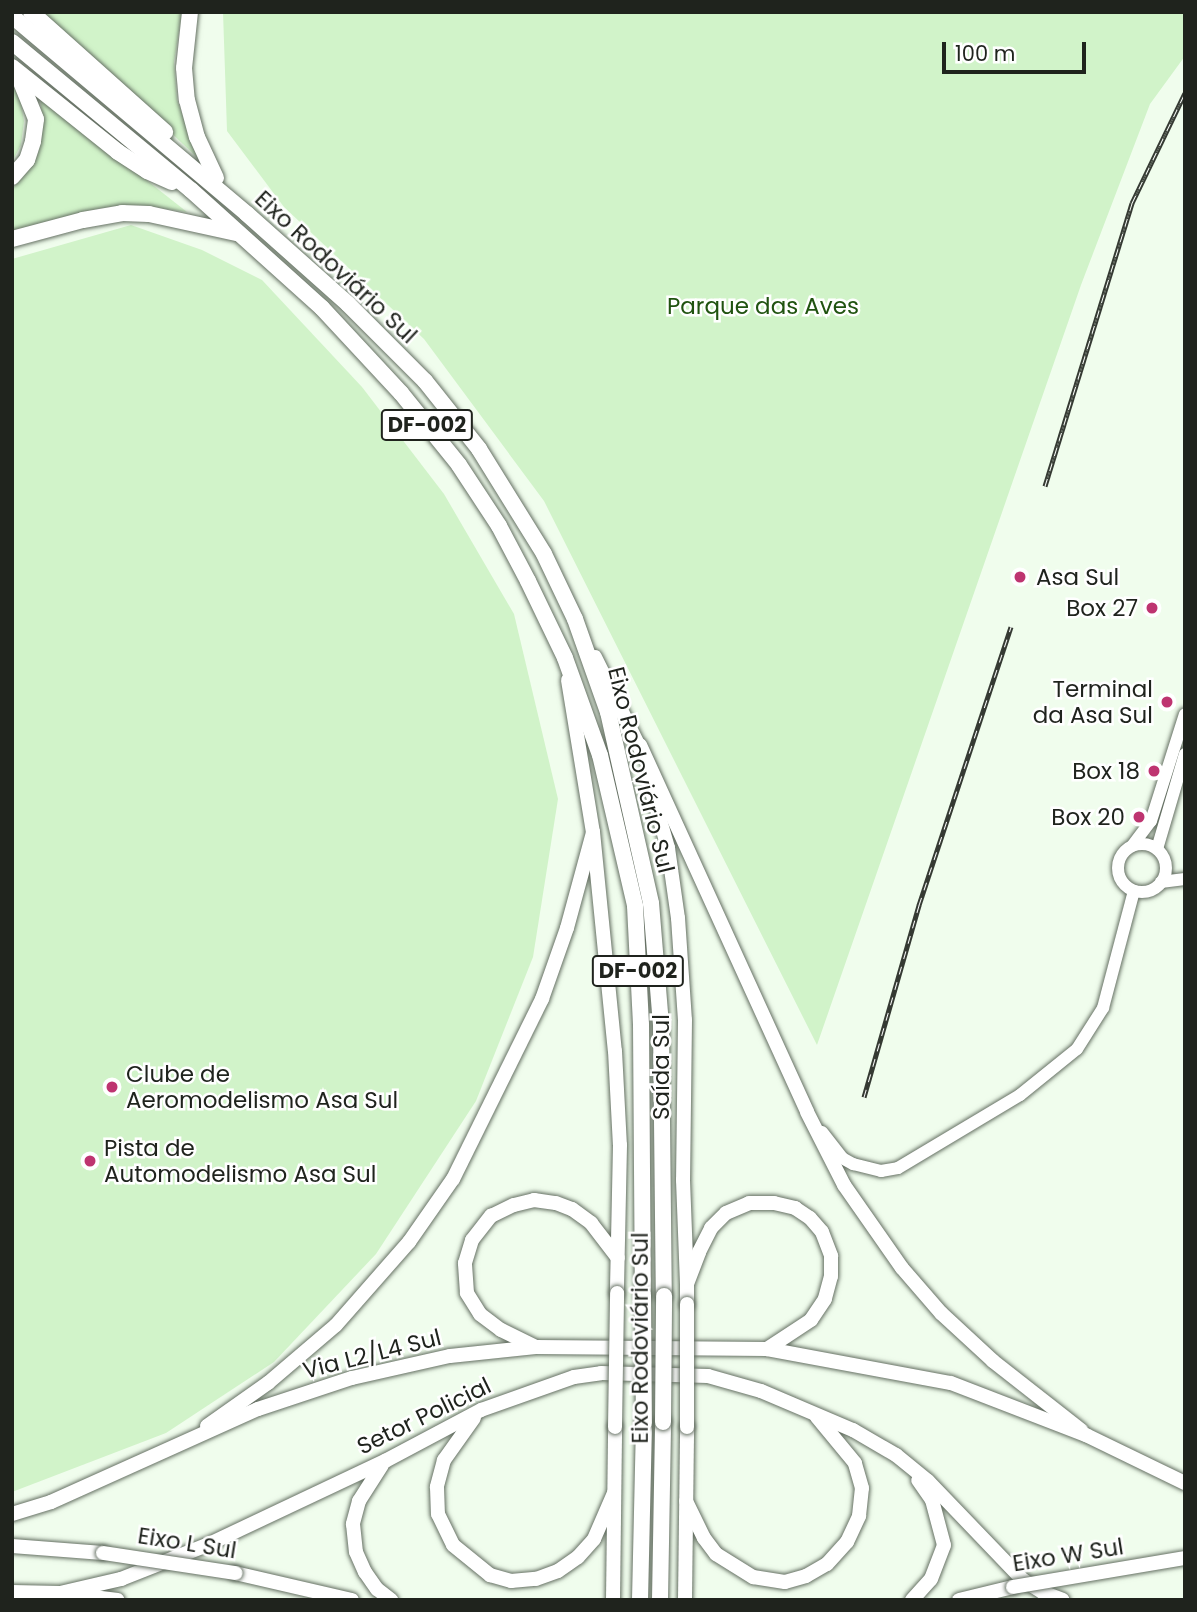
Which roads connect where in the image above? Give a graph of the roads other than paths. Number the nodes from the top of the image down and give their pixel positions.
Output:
1 (31, 12) edge
2 (190, 12) edge
3 (12, 16) edge
4 (12, 42) edge
5 (14, 68) edge
6 (12, 177) edge
7 (216, 178) junction
8 (191, 190) junction
9 (247, 214) junction
10 (236, 233) junction
11 (12, 239) edge
12 (575, 619) junction
13 (565, 658) junction
14 (1185, 715) edge
15 (640, 745) junction
16 (1185, 754) edge
17 (593, 832) junction
18 (1132, 846) junction
19 (1157, 849) junction
20 (1166, 865) junction
21 (1185, 877) edge
22 (1161, 883) junction
23 (1134, 891) junction
24 (807, 1112) junction
25 (618, 1258) junction
26 (687, 1284) junction
27 (536, 1347) junction
28 (767, 1349) junction
29 (481, 1410) junction
30 (811, 1412) junction
31 (1054, 1416) junction
32 (174, 1448) junction
33 (896, 1455) junction
34 (385, 1461) junction
35 (1185, 1483) edge
36 (614, 1493) junction
37 (686, 1501) junction
38 (12, 1514) edge
39 (12, 1546) edge
40 (1185, 1559) edge
41 (12, 1592) edge
42 (60, 1592) junction
43 (118, 1600) edge
44 (352, 1600) edge
45 (391, 1600) edge
46 (613, 1600) edge
47 (640, 1600) edge
48 (660, 1600) edge
49 (685, 1600) edge
50 (912, 1600) edge
51 (959, 1600) edge
52 (1063, 1600) edge

1 - 7 highway
2 - 7 highway
3 - 9 highway, Eixo Rodoviário Sul / DF-002
4 - 8 highway, Eixo Rodoviário Sul / DF-002
5 - 6 highway
5 - 8 highway
7 - 9 highway
8 - 10 highway, Eixo Rodoviário Sul / DF-002
9 - 12 highway, Eixo Rodoviário Sul / DF-002
10 - 11 highway
10 - 13 highway, Eixo Rodoviário Sul / DF-002
12 - 15 main road, Saída Sul
12 - 48 highway, Eixo Rodoviário Sul / DF-002, bridge
13 - 17 main road, Saída Sul
13 - 47 highway, Eixo Rodoviário Sul / DF-002, bridge
14 - 18 street
15 - 24 main road
15 - 26 main road, Saída Sul
16 - 19 street
17 - 25 main road, Saída Sul
17 - 32 main road
18 - 19 street
18 - 23 street
19 - 20 street
20 - 21 street
20 - 22 street
21 - 22 street
22 - 23 street
23 - 24 street
24 - 31 main road
25 - 27 main road
25 - 36 main road, Saída Sul, bridge
26 - 28 main road
26 - 37 main road, Saída Sul, bridge
27 - 28 main road, Via L2/L4 Sul
27 - 32 main road, Via L2/L4 Sul
28 - 31 main road, Via L2/L4 Sul
29 - 30 main road, Setor Policial
29 - 34 main road, Setor Policial
29 - 36 main road
30 - 33 main road, Setor Policial
30 - 37 main road
31 - 35 main road, Via L2/L4 Sul
32 - 38 main road, Via L2/L4 Sul
33 - 50 main road
33 - 52 main road
34 - 42 main road, Setor Policial
34 - 45 main road
36 - 46 main road
37 - 49 main road, Saída Sul
39 - 44 main road, Eixo L Sul, bridge
40 - 51 main road, Eixo W Sul, bridge
41 - 42 main road
42 - 43 main road

